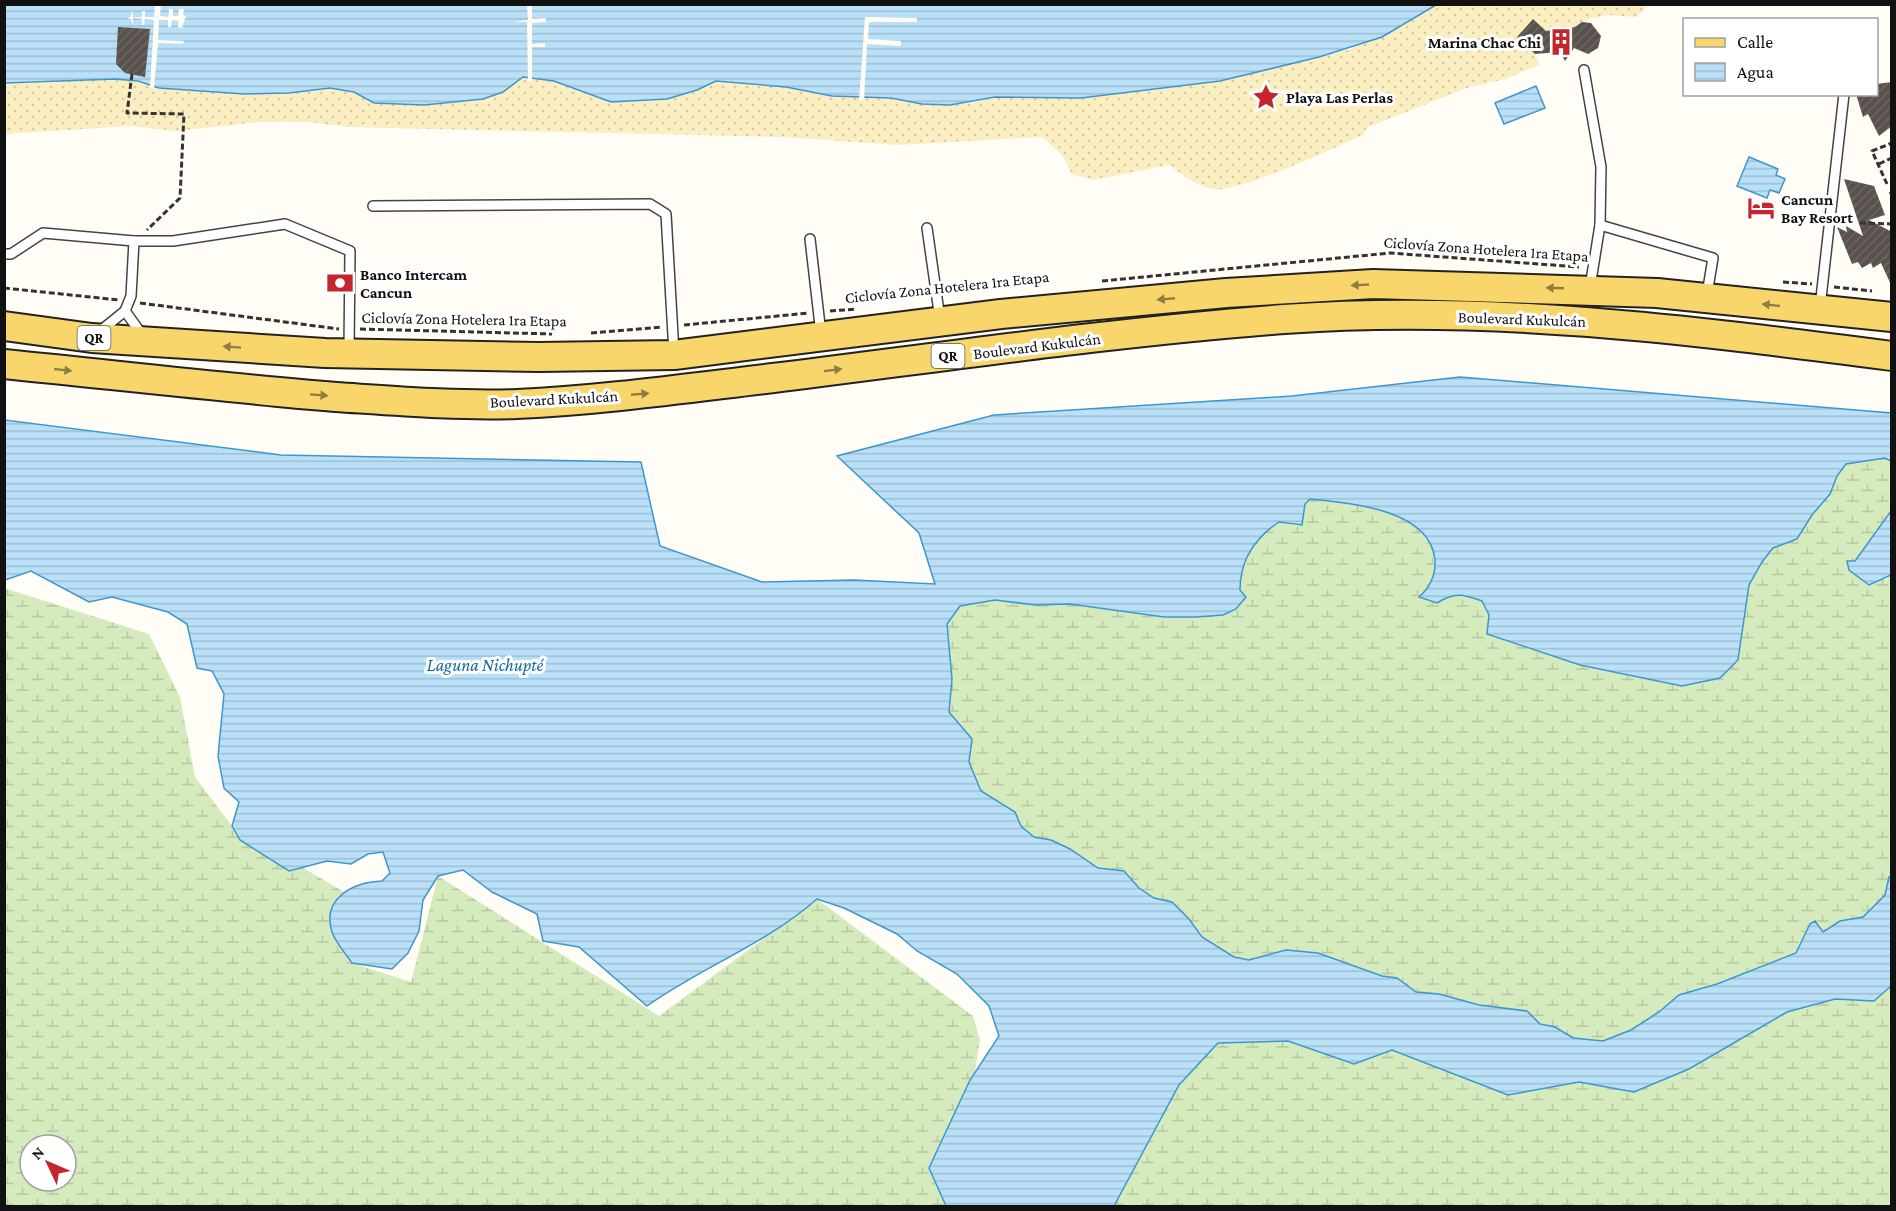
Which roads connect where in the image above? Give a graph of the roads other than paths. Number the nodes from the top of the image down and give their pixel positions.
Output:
1 (1584, 70) dead end
2 (1844, 96) edge
3 (373, 206) dead end
4 (1600, 225) junction
5 (927, 228) dead end
6 (810, 239) dead end
7 (134, 241) junction
8 (4, 254) edge
9 (1591, 279) junction
10 (1707, 298) junction
11 (1820, 298) junction
12 (1886, 305) edge
13 (126, 306) junction
14 (940, 322) junction
15 (820, 324) junction
16 (4, 326) edge
17 (92, 338) junction
18 (147, 341) junction
19 (349, 341) junction
20 (280, 350) junction
21 (674, 355) junction
22 (1892, 356) edge
23 (4, 364) edge
24 (275, 392) junction

1 - 4 lane
2 - 11 lane
3 - 21 lane
4 - 9 lane
4 - 10 lane
5 - 14 lane
6 - 15 lane
7 - 8 lane
7 - 13 lane
7 - 19 lane
9 - 10 main road, Boulevard Kukulcán / QR
9 -> 14 main road, Boulevard Kukulcán / QR
11 -> 10 main road, Boulevard Kukulcán / QR
11 - 12 main road, Boulevard Kukulcán / QR
13 - 17 lane
13 - 18 lane
14 - 15 main road, Boulevard Kukulcán / QR
15 - 21 main road, Boulevard Kukulcán / QR
16 - 17 main road, Boulevard Kukulcán / QR
17 - 18 main road, Boulevard Kukulcán / QR
20 -> 18 main road, Boulevard Kukulcán / QR
19 - 20 main road, Boulevard Kukulcán / QR
19 - 21 main road, Boulevard Kukulcán / QR
20 - 24 main road
24 -> 22 main road, Boulevard Kukulcán / QR
23 -> 24 main road, Boulevard Kukulcán / QR

